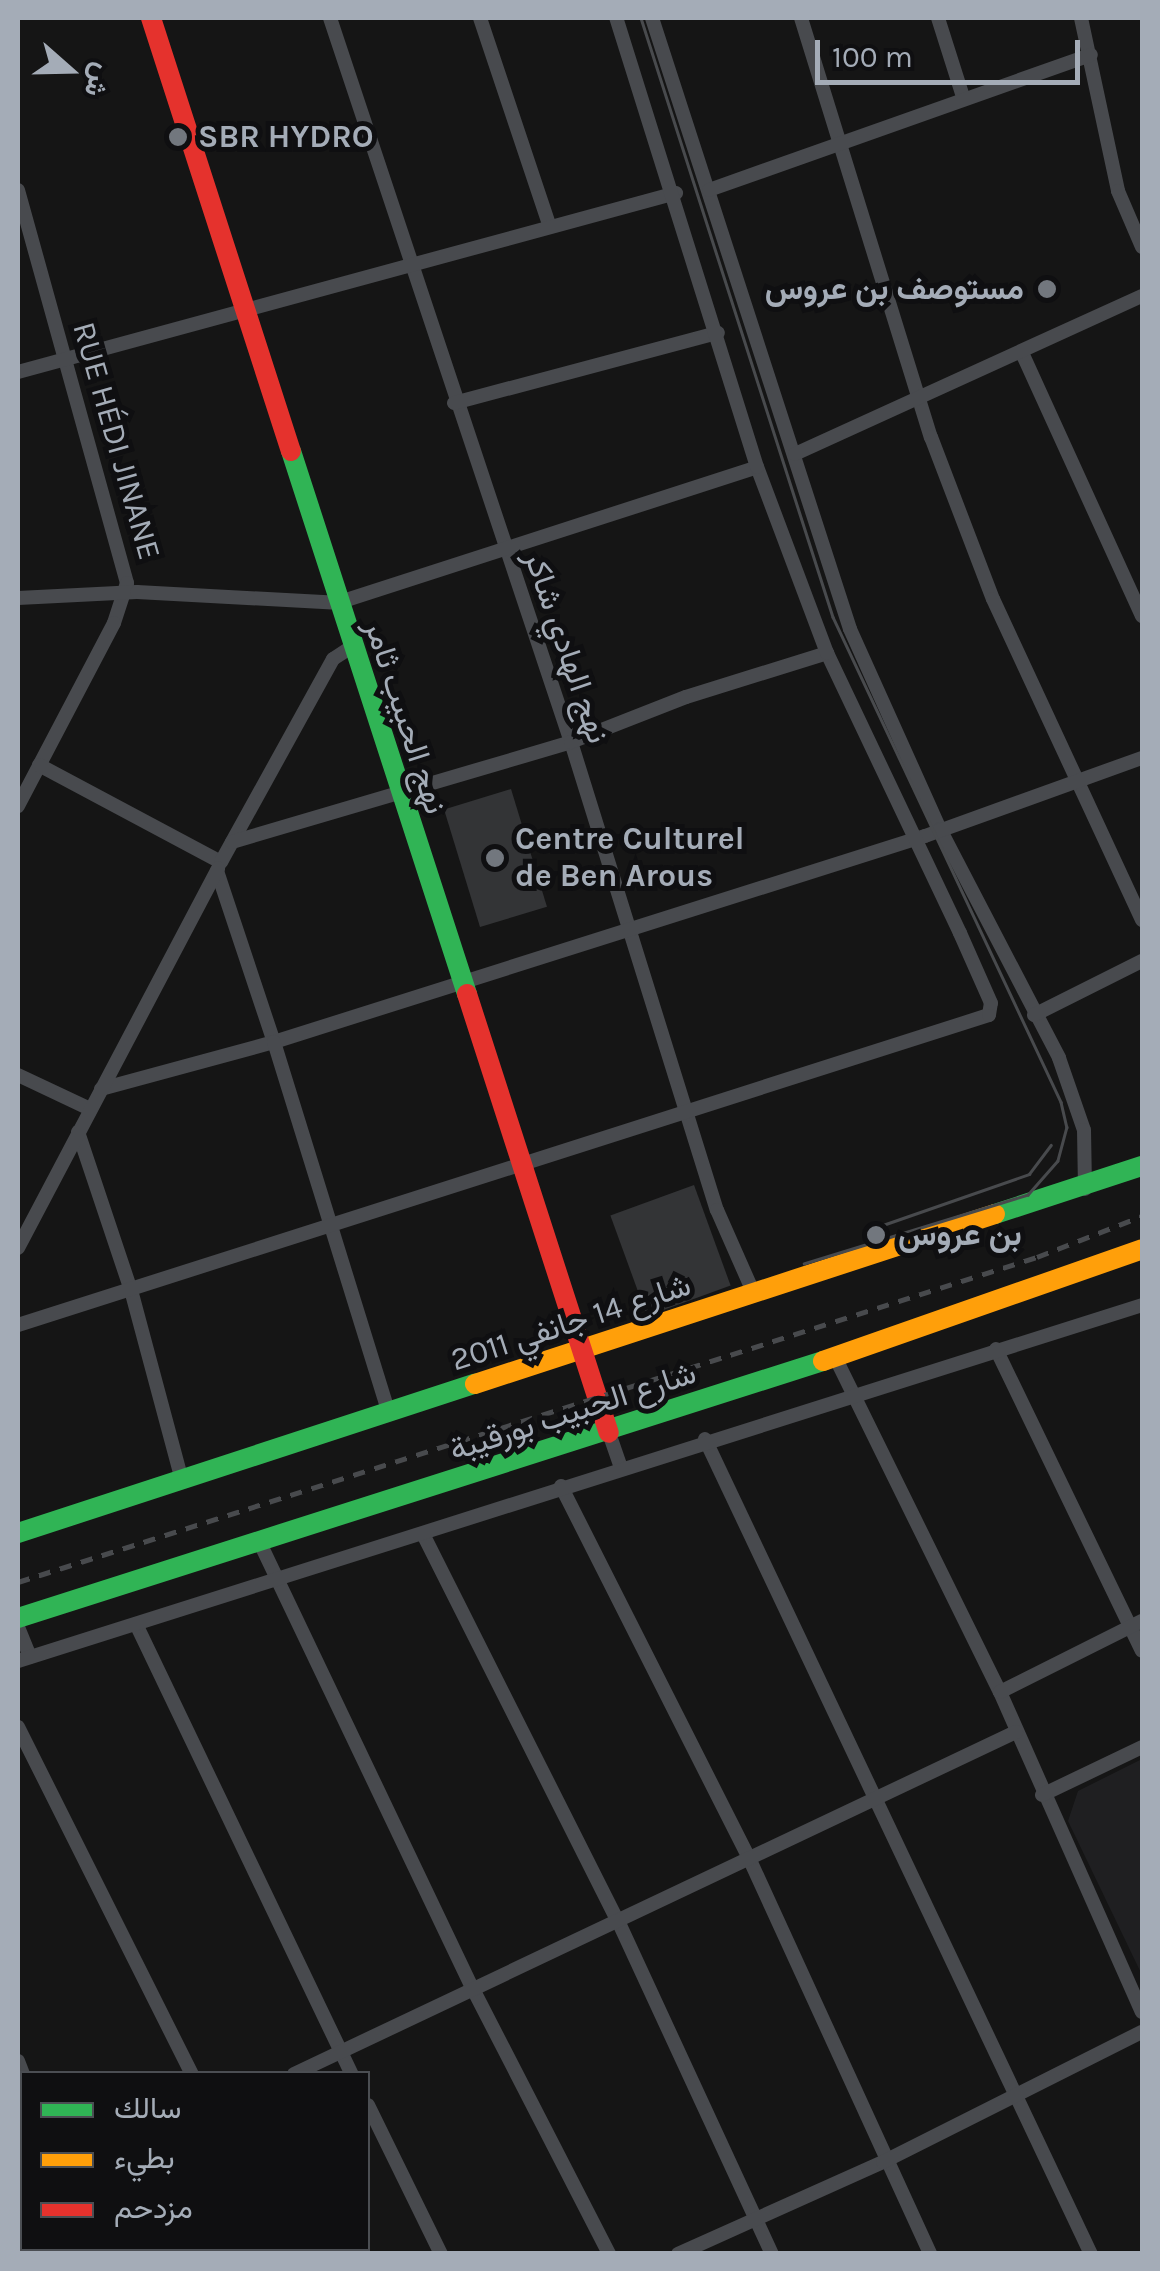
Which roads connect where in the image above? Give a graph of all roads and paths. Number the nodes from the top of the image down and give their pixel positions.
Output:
1 (151, 18) edge
2 (330, 18) edge
3 (480, 18) edge
4 (616, 18) edge
5 (652, 18) edge
6 (801, 18) edge
7 (938, 18) edge
8 (1081, 18) edge
9 (1091, 55) junction
10 (963, 98) junction
11 (842, 146) junction
12 (18, 190) edge
13 (709, 190) junction
14 (676, 193) junction
15 (550, 227) junction
16 (1142, 248) edge
17 (410, 264) junction
18 (1142, 296) edge
19 (242, 306) junction
20 (718, 333) junction
21 (1024, 355) junction
22 (64, 359) junction
23 (18, 372) edge
24 (454, 403) junction
25 (918, 403) junction
26 (795, 454) junction
27 (757, 468) junction
28 (502, 545) junction
29 (127, 593) junction
30 (18, 598) edge
31 (337, 603) junction
32 (1142, 616) edge
33 (350, 648) junction
34 (827, 653) junction
35 (572, 742) junction
36 (1142, 758) edge
37 (39, 765) junction
38 (1080, 784) junction
39 (396, 792) junction
40 (18, 806) edge
41 (940, 829) junction
42 (912, 838) junction
43 (232, 842) junction
44 (219, 866) junction
45 (1142, 920) edge
46 (626, 927) junction
47 (1142, 962) edge
48 (462, 982) junction
49 (1034, 1015) junction
50 (274, 1042) junction
51 (18, 1075) edge
52 (102, 1089) junction
53 (90, 1109) junction
54 (687, 1116) junction
55 (78, 1132) junction
56 (524, 1163) junction
57 (1142, 1166) edge
58 (1086, 1189) junction
59 (330, 1226) junction
60 (18, 1248) edge
61 (1140, 1258) edge
62 (132, 1290) junction
63 (754, 1294) junction
64 (1142, 1304) edge
65 (18, 1325) edge
66 (996, 1349) junction
67 (582, 1354) junction
68 (834, 1358) junction
69 (853, 1395) junction
70 (390, 1414) junction
71 (608, 1433) junction
72 (705, 1439) junction
73 (621, 1466) junction
74 (182, 1480) junction
75 (561, 1486) junction
76 (18, 1533) edge
77 (423, 1534) junction
78 (260, 1543) junction
79 (279, 1580) junction
80 (18, 1618) edge
81 (1137, 1623) edge
82 (136, 1624) junction
83 (18, 1627) edge
84 (1142, 1650) edge
85 (24, 1659) edge
86 (1000, 1692) junction
87 (18, 1727) edge
88 (1016, 1732) junction
89 (1142, 1748) edge
90 (877, 1794) junction
91 (1042, 1795) junction
92 (749, 1858) junction
93 (619, 1923) junction
94 (474, 1990) junction
95 (1142, 2012) edge
96 (1142, 2032) edge
97 (341, 2052) junction
98 (190, 2071) edge
99 (300, 2071) edge
100 (350, 2071) edge
101 (1016, 2099) junction
102 (370, 2110) edge
103 (883, 2162) junction
104 (754, 2218) junction
105 (440, 2254) edge
106 (608, 2254) edge
107 (678, 2254) edge
108 (772, 2254) edge
109 (930, 2254) edge
110 (1091, 2254) edge

1 - 19 street, نهج الحبيب ثامر
2 - 17 street, نهج الهادي شاكر
3 - 15 street
4 - 14 street
5 - 13 street
6 - 11 street
7 - 10 street
8 - 9 street
9 - 10 street
9 - 16 street
10 - 11 street
11 - 13 street
11 - 25 street
12 - 22 street, RUE HÉDI JINANE
13 - 26 street
14 - 15 street
14 - 20 street
15 - 17 street
17 - 19 street
17 - 24 street, نهج الهادي شاكر
18 - 21 street
19 - 22 street
19 - 31 street, نهج الحبيب ثامر
20 - 24 street
20 - 27 street
21 - 25 street
21 - 32 street
22 - 23 street
22 - 29 street, RUE HÉDI JINANE
24 - 28 street, نهج الهادي شاكر
25 - 26 street
25 - 38 street
26 - 41 street
27 - 28 street
27 - 34 street
28 - 31 street
28 - 35 street, نهج الهادي شاكر
29 - 30 street
29 - 31 street
29 - 37 street, RUE HÉDI JINANE
31 - 33 street, نهج الحبيب ثامر
33 - 39 street, نهج الحبيب ثامر
33 - 43 street
34 - 35 street
34 - 42 street
35 - 39 street
35 - 46 street, نهج الهادي شاكر
36 - 38 street
37 - 40 street, RUE HÉDI JINANE
37 - 44 street
38 - 41 street
38 - 45 street
39 - 43 street
39 - 48 street, نهج الحبيب ثامر
41 - 42 street
41 - 49 street
42 - 46 street
42 - 54 street
43 - 44 street
44 - 50 street
44 - 52 street
46 - 48 street
46 - 54 street, نهج الهادي شاكر
47 - 49 street
48 - 50 street
48 - 56 street, نهج الحبيب ثامر
49 - 58 street
50 - 52 street
50 - 59 street
51 - 53 street
52 - 53 street
53 - 55 street
54 - 56 street
54 - 63 street, نهج الهادي شاكر
55 - 60 street
55 - 62 street
56 - 59 street
56 - 67 street, نهج الحبيب ثامر
57 - 58 street, شارع 14 جانفي 2011
58 - 63 street, شارع 14 جانفي 2011
59 - 62 street
59 - 70 street
61 - 68 street, شارع الحبيب بورقيبة
62 - 65 street
62 - 74 street
63 - 67 street, شارع 14 جانفي 2011
64 - 66 street
66 - 69 street
66 - 81 street
67 - 70 street, شارع 14 جانفي 2011
67 - 71 street, نهج الحبيب ثامر
68 - 69 street
68 - 71 street, شارع الحبيب بورقيبة
69 - 72 street
69 - 86 street
70 - 74 street, شارع 14 جانفي 2011
71 - 73 street
71 - 78 street, شارع الحبيب بورقيبة
72 - 73 street
72 - 90 street
73 - 75 street
74 - 76 street, شارع 14 جانفي 2011
75 - 77 street
75 - 92 street
77 - 79 street
77 - 93 street
78 - 79 street
78 - 80 street, شارع الحبيب بورقيبة
79 - 82 street
79 - 94 street
81 - 84 street
81 - 86 street
82 - 85 street
82 - 97 street
83 - 85 street
86 - 88 street
87 - 98 street
88 - 90 street
88 - 91 street
89 - 91 street
90 - 92 street
90 - 101 street
91 - 95 street
92 - 93 street
92 - 103 street
93 - 94 street
93 - 104 street
94 - 97 street
94 - 106 street
96 - 101 street
97 - 99 street
97 - 100 street
101 - 103 street
101 - 110 street
102 - 105 street
103 - 104 street
103 - 109 street
104 - 107 street
104 - 108 street

